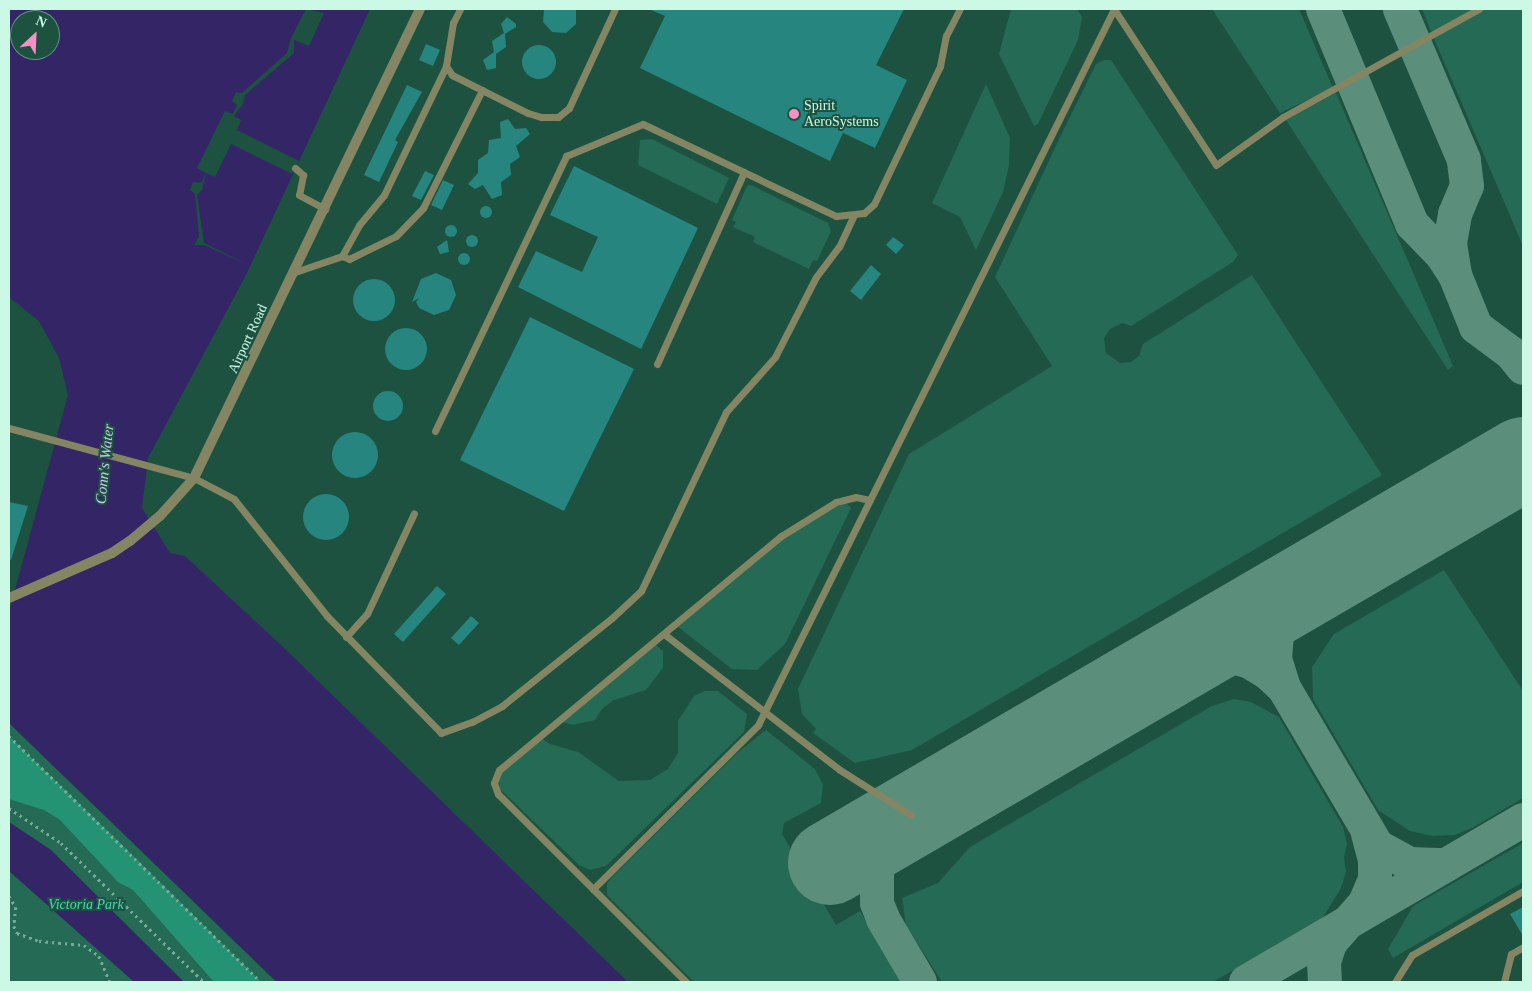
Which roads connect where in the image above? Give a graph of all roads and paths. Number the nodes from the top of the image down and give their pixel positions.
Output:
1 (420, 9) edge
2 (460, 9) edge
3 (616, 9) edge
4 (960, 9) edge
5 (1479, 9) edge
6 (446, 66) junction
7 (482, 90) junction
8 (295, 168) dead end
9 (744, 172) junction
10 (325, 209) junction
11 (854, 215) junction
12 (342, 256) junction
13 (295, 272) junction
14 (657, 364) dead end
15 (9, 428) edge
16 (435, 431) dead end
17 (194, 478) junction
18 (870, 500) junction
19 (414, 512) dead end
20 (9, 598) edge
21 (664, 634) junction
22 (346, 637) junction
23 (765, 711) junction
24 (9, 736) edge
25 (9, 808) edge
26 (911, 815) dead end
27 (593, 889) junction
28 (1523, 891) edge
29 (9, 896) edge
30 (1523, 947) edge
31 (110, 982) edge
32 (204, 982) edge
33 (261, 982) edge
34 (686, 982) edge
35 (1395, 982) edge
36 (1504, 982) edge

1 - 10 street, Airport Road
2 - 6 lane
3 - 7 lane
4 - 11 lane
5 - 18 lane
6 - 7 lane
6 - 12 lane
7 - 12 lane
8 - 10 lane
9 - 11 lane
9 - 14 lane
9 - 16 lane
10 - 13 street, Airport Road
11 - 22 lane
12 - 13 lane
13 - 17 street, Airport Road
15 - 17 lane
17 - 20 street, Airport Road
17 - 22 lane
18 - 21 lane
18 - 23 lane
19 - 22 lane
21 - 23 lane
21 - 27 lane
23 - 26 lane
23 - 27 lane
24 - 33 path
25 - 32 path
27 - 34 lane
28 - 35 lane
29 - 31 path
30 - 36 lane

